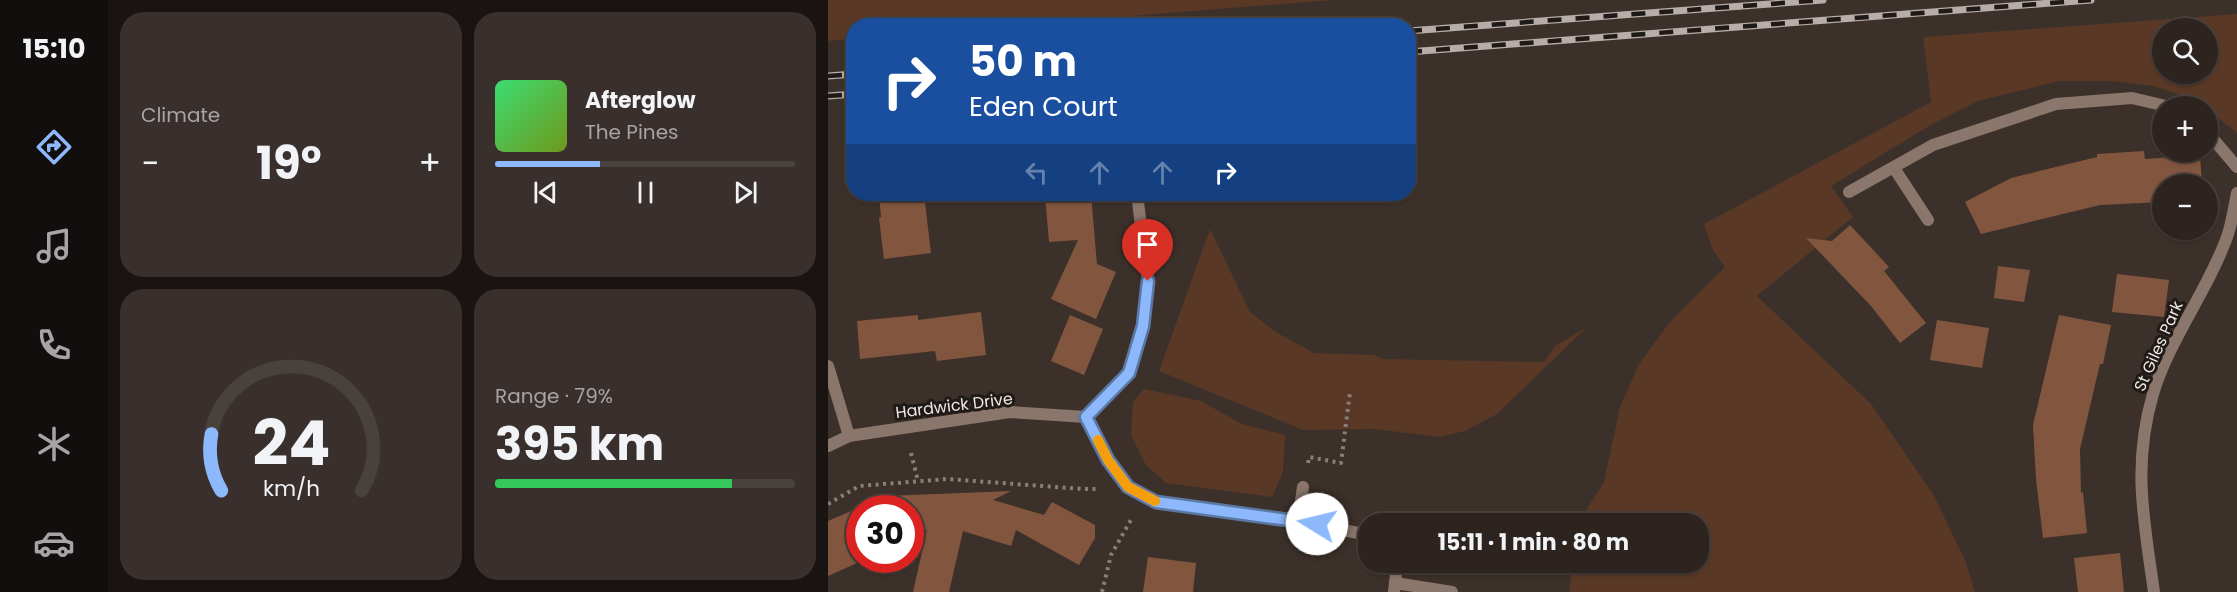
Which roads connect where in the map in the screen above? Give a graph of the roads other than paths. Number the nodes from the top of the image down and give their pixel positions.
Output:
1 (2152, 103) edge
2 (2218, 144) edge
3 (2237, 166) edge
4 (1894, 168) junction
5 (1849, 192) dead end
6 (2237, 193) edge
7 (1138, 201) edge
8 (1928, 220) dead end
9 (828, 366) edge
10 (1086, 417) junction
11 (849, 436) junction
12 (828, 446) edge
13 (1303, 487) road end
14 (1298, 521) junction
15 (1358, 533) edge
16 (1395, 573) edge
17 (1394, 588) edge
18 (1452, 592) edge
19 (2154, 592) edge

1 - 4 street
2 - 3 street
4 - 5 street
4 - 8 street
6 - 19 street, St Giles Park
7 - 10 street
9 - 11 street
10 - 11 street, Hardwick Drive
10 - 14 street
11 - 12 street, Hardwick Drive
13 - 14 street
14 - 15 street
16 - 17 street
17 - 18 street

